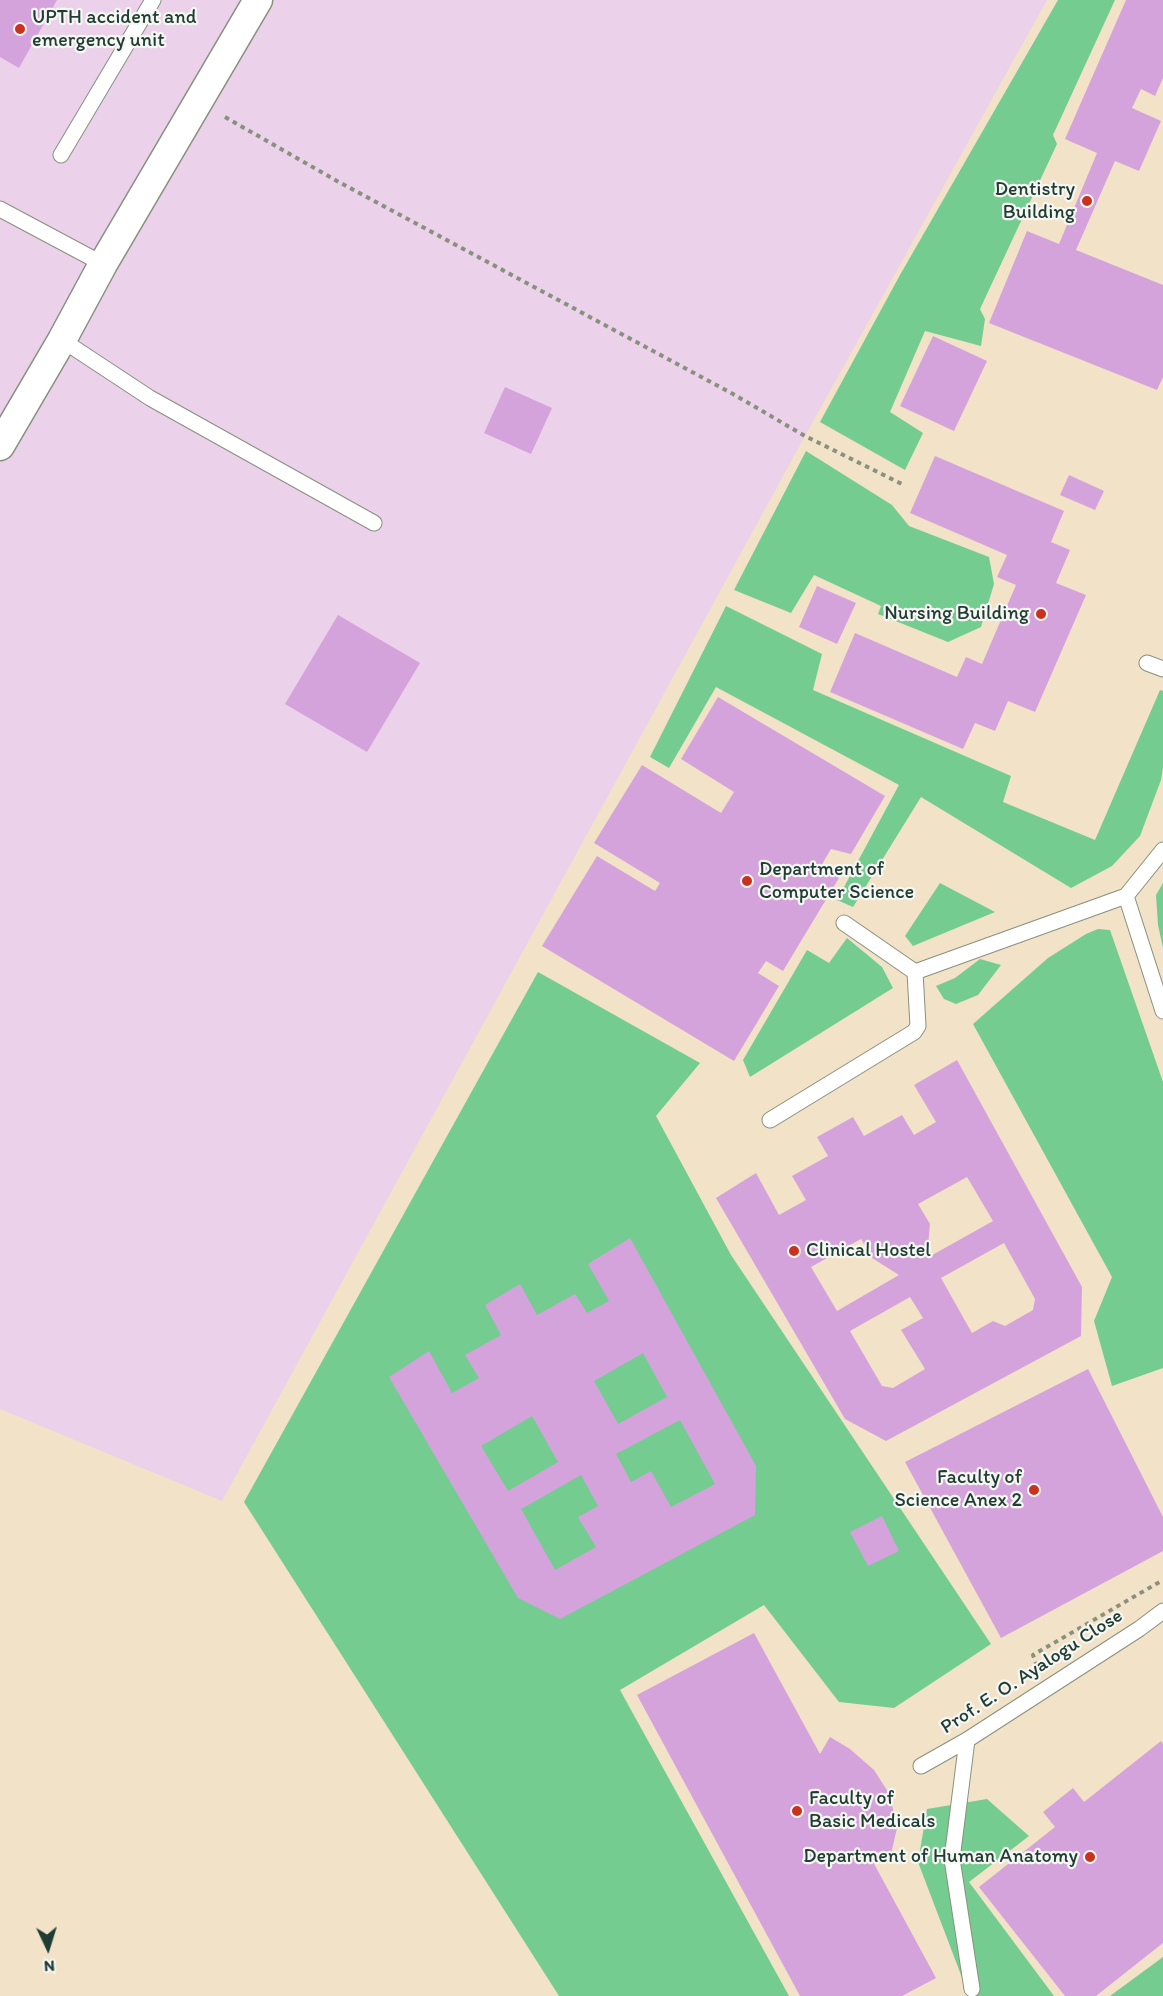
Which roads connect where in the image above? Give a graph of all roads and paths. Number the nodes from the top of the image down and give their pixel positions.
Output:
1 (153, 0) edge
2 (258, 0) edge
3 (197, 102) junction
4 (61, 155) dead end
5 (0, 209) edge
6 (103, 264) junction
7 (62, 340) junction
8 (1, 441) edge
9 (902, 484) dead end
10 (374, 524) dead end
11 (1147, 663) dead end
12 (1163, 669) edge
13 (1163, 850) edge
14 (1126, 896) junction
15 (844, 923) dead end
16 (915, 972) junction
17 (1157, 973) edge
18 (1163, 1011) edge
19 (770, 1120) dead end
20 (1163, 1580) edge
21 (1163, 1611) edge
22 (1044, 1690) junction
23 (967, 1740) junction
24 (921, 1766) dead end
25 (972, 1989) dead end

1 - 4 lane
2 - 3 street
3 - 6 street
3 - 9 path
5 - 6 lane
6 - 7 street
7 - 8 street
7 - 10 lane
11 - 12 lane
13 - 14 lane
14 - 16 lane
14 - 17 lane
15 - 16 lane
16 - 19 lane
17 - 18 lane
20 - 22 path
21 - 22 lane, Prof. E. O. Ayalogu Close
22 - 23 lane, Prof. E. O. Ayalogu Close
23 - 24 lane, Prof. E. O. Ayalogu Close
23 - 25 lane

